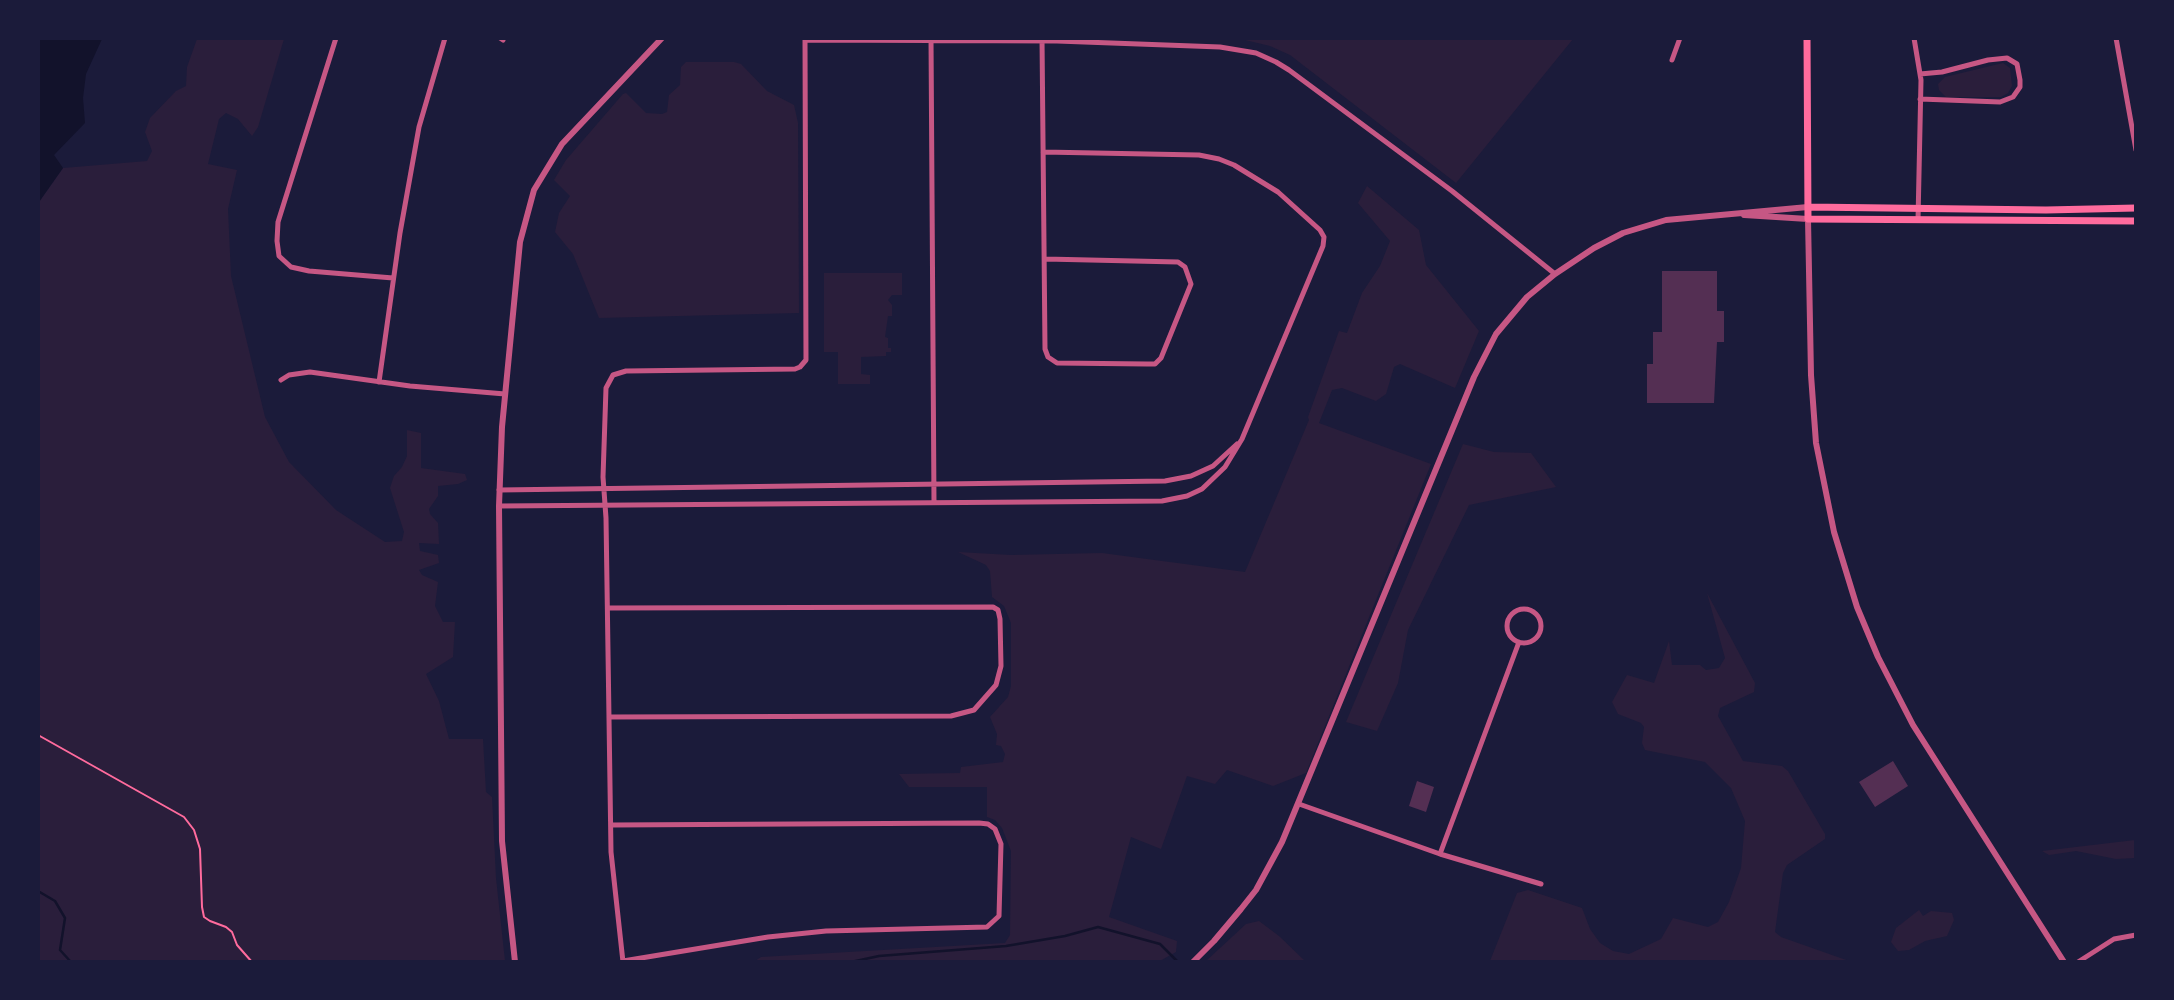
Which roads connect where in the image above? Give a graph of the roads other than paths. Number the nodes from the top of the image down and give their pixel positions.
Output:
1 (336, 38) edge
2 (445, 38) edge
3 (662, 38) edge
4 (1680, 38) edge
5 (1807, 38) edge
6 (1914, 38) edge
7 (2116, 38) edge
8 (805, 39) edge
9 (931, 39) edge
10 (1042, 40) edge
11 (1672, 60) dead end
12 (1920, 74) junction
13 (1920, 99) junction
14 (2136, 150) edge
15 (1043, 152) junction
16 (1808, 206) junction
17 (2136, 208) edge
18 (1919, 209) junction
19 (1731, 214) junction
20 (1808, 219) junction
21 (1919, 221) junction
22 (2136, 221) edge
23 (1045, 259) junction
24 (1555, 274) junction
25 (393, 278) junction
26 (281, 380) dead end
27 (379, 382) junction
28 (505, 394) junction
29 (1242, 439) junction
30 (934, 485) junction
31 (499, 490) junction
32 (604, 490) junction
33 (934, 502) junction
34 (605, 504) junction
35 (499, 506) junction
36 (608, 608) junction
37 (1519, 642) junction
38 (609, 717) junction
39 (1299, 804) junction
40 (611, 825) junction
41 (1440, 854) junction
42 (1541, 884) dead end
43 (2136, 935) edge
44 (515, 961) edge
45 (623, 961) edge
46 (1193, 961) edge
47 (2064, 961) edge
48 (2078, 961) edge

1 - 25 street
2 - 25 street
3 - 28 street
4 - 11 street
5 - 16 main road
6 - 12 street
7 - 14 street
8 - 9 street
8 - 32 street
9 - 10 street
9 - 30 street
10 - 15 street
10 - 24 street
12 - 13 street
12 - 13 street
13 - 18 street
15 - 23 street
15 - 29 street
16 - 18 main road
16 - 19 street
16 - 20 main road
17 - 18 main road
18 - 21 street
19 - 20 street
19 - 24 street
20 - 21 main road
20 - 47 street
21 - 22 main road
23 - 23 street
24 - 39 street
25 - 27 street
26 - 27 street
27 - 28 street
28 - 31 street
29 - 30 street
29 - 33 street
30 - 32 street
30 - 33 street
31 - 32 street
31 - 35 street
32 - 34 street
33 - 34 street
34 - 35 street
34 - 36 street
35 - 44 street
36 - 38 street
36 - 38 street
37 - 37 street
37 - 41 street
38 - 40 street
39 - 41 street
39 - 46 street
40 - 45 street
40 - 45 street
41 - 42 street
43 - 48 street

